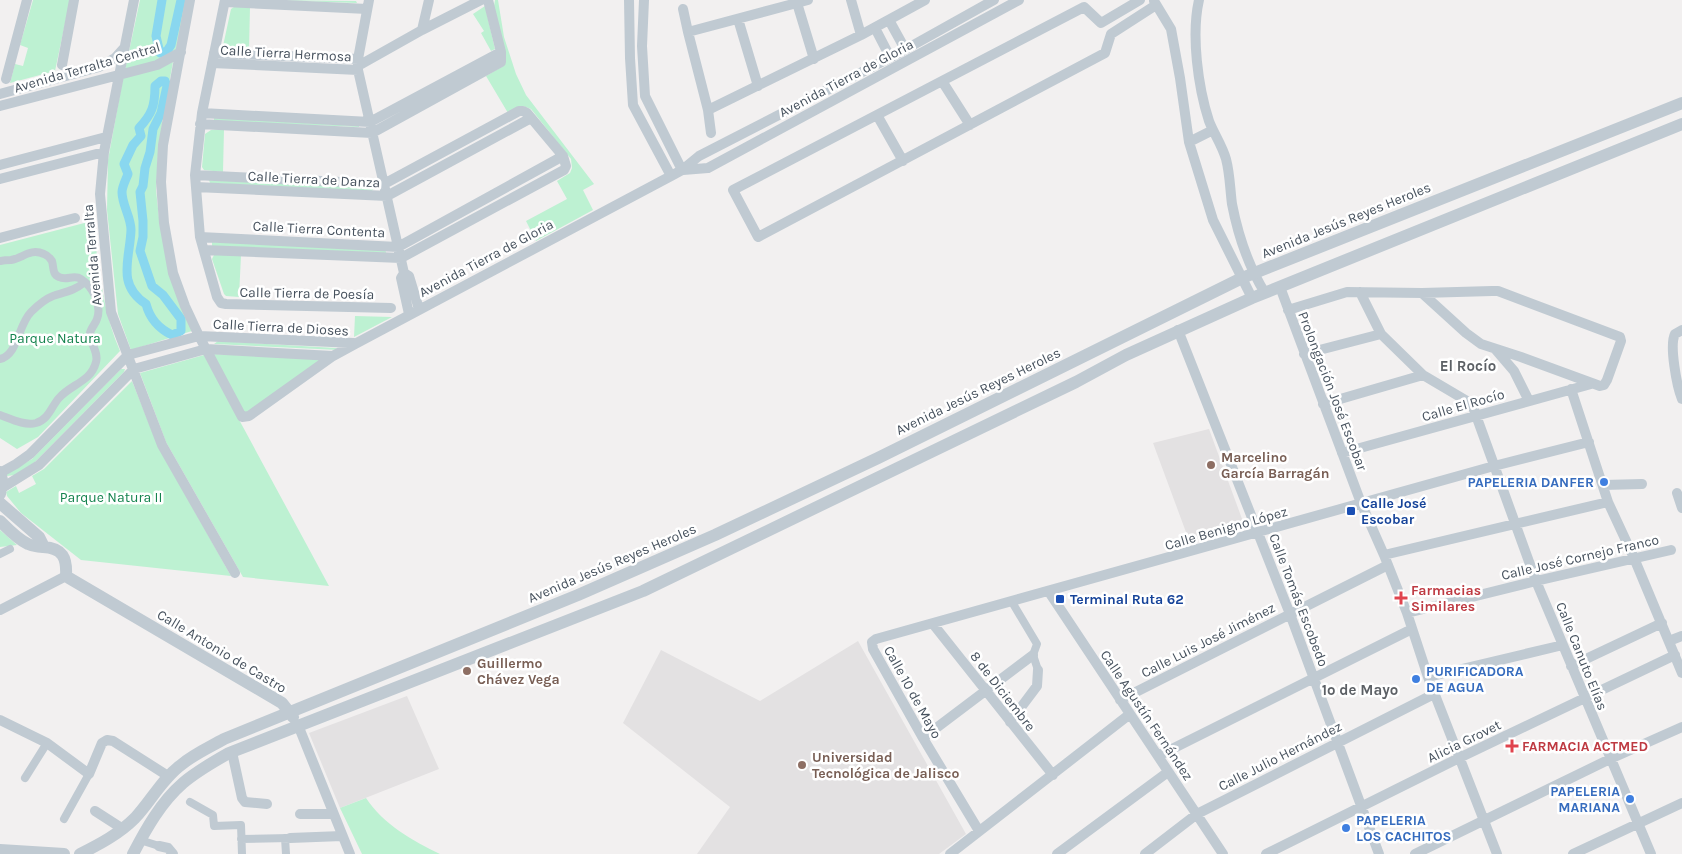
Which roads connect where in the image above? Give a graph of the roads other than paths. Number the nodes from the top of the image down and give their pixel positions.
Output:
1 (26, 0) edge
2 (74, 0) edge
3 (134, 0) edge
4 (190, 0) edge
5 (429, 0) edge
6 (481, 0) edge
7 (488, 0) edge
8 (630, 0) edge
9 (644, 0) edge
10 (808, 0) edge
11 (851, 0) edge
12 (925, 0) edge
13 (994, 0) edge
14 (1019, 0) edge
15 (1140, 0) edge
16 (1200, 0) edge
17 (225, 1) edge
18 (797, 3) junction
19 (1155, 3) edge
20 (368, 5) edge
21 (683, 9) dead end
22 (738, 19) junction
23 (889, 20) junction
24 (875, 28) junction
25 (422, 30) junction
26 (688, 32) junction
27 (861, 35) junction
28 (125, 47) junction
29 (905, 49) junction
30 (180, 52) junction
31 (214, 52) junction
32 (501, 52) junction
33 (890, 57) junction
34 (814, 59) junction
35 (212, 63) junction
36 (62, 65) dead end
37 (358, 65) junction
38 (119, 75) junction
39 (6, 79) dead end
40 (942, 81) junction
41 (758, 86) junction
42 (0, 94) edge
43 (1682, 103) edge
44 (0, 106) edge
45 (708, 110) junction
46 (202, 113) junction
47 (527, 114) junction
48 (877, 115) junction
49 (370, 122) junction
50 (200, 124) junction
51 (1682, 124) edge
52 (970, 125) junction
53 (1213, 130) junction
54 (372, 133) junction
55 (712, 133) dead end
56 (106, 137) junction
57 (1189, 142) junction
58 (104, 152) junction
59 (562, 156) junction
60 (903, 160) junction
61 (0, 165) edge
62 (682, 170) junction
63 (196, 175) junction
64 (671, 176) junction
65 (0, 179) edge
66 (384, 184) junction
67 (196, 187) junction
68 (386, 196) junction
69 (75, 218) dead end
70 (200, 237) junction
71 (0, 238) edge
72 (398, 247) junction
73 (204, 250) junction
74 (401, 258) junction
75 (0, 261) edge
76 (404, 273) junction
77 (1248, 276) junction
78 (85, 282) junction
79 (1280, 288) junction
80 (1360, 292) junction
81 (1265, 293) junction
82 (1422, 293) junction
83 (1252, 298) junction
84 (391, 308) dead end
85 (419, 309) junction
86 (1288, 310) junction
87 (409, 314) junction
88 (1178, 330) junction
89 (1678, 332) edge
90 (1382, 334) junction
91 (199, 336) junction
92 (356, 344) junction
93 (206, 349) junction
94 (1496, 350) junction
95 (1304, 354) junction
96 (128, 356) junction
97 (333, 356) junction
98 (0, 359) edge
99 (134, 369) junction
100 (1424, 375) junction
101 (1592, 384) junction
102 (1680, 385) edge
103 (1571, 389) junction
104 (1682, 399) edge
105 (1529, 401) junction
106 (1323, 404) junction
107 (0, 414) edge
108 (1477, 415) junction
109 (1589, 442) junction
110 (1342, 453) junction
111 (1494, 466) junction
112 (0, 472) edge
113 (1642, 484) dead end
114 (1603, 485) junction
115 (1, 491) edge
116 (1677, 493) dead end
117 (1608, 502) junction
118 (0, 503) edge
119 (1361, 503) junction
120 (1682, 508) edge
121 (0, 521) edge
122 (1515, 523) junction
123 (1258, 533) junction
124 (715, 535) junction
125 (44, 547) junction
126 (10, 549) dead end
127 (1671, 550) dead end
128 (0, 554) edge
129 (722, 554) junction
130 (1634, 558) junction
131 (1386, 560) junction
132 (235, 573) dead end
133 (66, 576) junction
134 (1536, 581) junction
135 (1048, 592) junction
136 (1012, 602) junction
137 (0, 610) edge
138 (1407, 613) junction
139 (1290, 614) junction
140 (1662, 623) junction
141 (933, 624) junction
142 (1412, 629) junction
143 (1682, 636) edge
144 (1669, 641) junction
145 (872, 642) joint
146 (1563, 645) junction
147 (1032, 655) junction
148 (1675, 655) junction
149 (1572, 666) junction
150 (1038, 670) joint
151 (1682, 673) edge
152 (1314, 677) junction
153 (1428, 677) junction
154 (985, 692) junction
155 (1434, 694) junction
156 (1584, 698) junction
157 (1120, 700) junction
158 (290, 712) junction
159 (1130, 714) junction
160 (0, 720) edge
161 (1010, 722) junction
162 (298, 726) junction
163 (1682, 727) edge
164 (922, 738) junction
165 (47, 743) junction
166 (1338, 743) junction
167 (232, 752) junction
168 (1158, 756) junction
169 (1459, 758) junction
170 (1610, 759) junction
171 (1168, 772) junction
172 (89, 774) junction
173 (1053, 775) junction
174 (168, 776) junction
175 (25, 778) dead end
176 (182, 798) junction
177 (1682, 803) edge
178 (267, 804) dead end
179 (1362, 806) junction
180 (95, 811) dead end
181 (300, 814) dead end
182 (333, 814) junction
183 (1197, 814) junction
184 (64, 819) dead end
185 (1484, 821) junction
186 (1639, 823) junction
187 (123, 829) junction
188 (979, 831) junction
189 (342, 836) junction
190 (288, 838) junction
191 (241, 839) junction
192 (140, 840) junction
193 (159, 846) joint
194 (0, 850) edge
195 (962, 850) edge
196 (30, 853) edge
197 (64, 854) edge
198 (80, 854) edge
199 (133, 854) edge
200 (173, 854) edge
201 (242, 854) edge
202 (286, 854) edge
203 (350, 854) edge
204 (950, 854) edge
205 (1057, 854) edge
206 (1146, 854) edge
207 (1223, 854) edge
208 (1266, 854) edge
209 (1379, 854) edge
210 (1415, 854) edge
211 (1497, 854) edge
212 (1573, 854) edge
213 (1652, 854) edge

1 - 39 street
2 - 36 street
3 - 28 street, Avenida Terralta
4 - 30 street
5 - 25 street
6 - 25 street, Calle Tierra Hermosa
7 - 32 street
8 - 64 street
9 - 62 street
10 - 18 street
11 - 27 street
12 - 23 street
13 - 29 street, Avenida Tierra de Gloria
14 - 62 street, Avenida Tierra de Gloria
15 - 40 street
16 - 53 street
17 - 20 street
17 - 31 street
18 - 22 street
18 - 34 street
19 - 52 street
19 - 57 street
20 - 37 street
21 - 26 street
22 - 26 street
22 - 41 street
23 - 24 street
23 - 29 street
24 - 27 street
24 - 33 street
25 - 37 street, Calle Tierra Hermosa
26 - 45 street
27 - 34 street
28 - 38 street, Avenida Terralta
28 - 42 street, Avenida Terralta Central
29 - 33 street, Avenida Tierra de Gloria
30 - 38 street, Avenida Terralta Central
30 - 91 street
31 - 35 street
31 - 37 street, Calle Tierra Hermosa
32 - 49 street
32 - 54 street
33 - 62 street, Avenida Tierra de Gloria
34 - 41 street
35 - 37 street, Calle Tierra Hermosa
35 - 46 street
37 - 49 street
38 - 44 street, Avenida Terralta Central
38 - 56 street, Avenida Terralta
40 - 48 street
40 - 52 street
41 - 45 street
43 - 77 street, Avenida Jesús Reyes Heroles
45 - 55 street
46 - 49 street
46 - 50 street
47 - 59 street
47 - 66 street, Calle Tierra de Danza
47 - 68 street, Calle Tierra de Danza
48 - 60 street
48 - 60 street
49 - 54 street
50 - 54 street
50 - 63 street
51 - 79 street
52 - 60 street
53 - 57 street
53 - 77 street
54 - 66 street
56 - 58 street, Avenida Terralta
56 - 61 street
57 - 77 street
58 - 65 street
58 - 96 street, Avenida Terralta
59 - 72 street, Calle Tierra Contenta
59 - 74 street
62 - 64 street, Avenida Tierra de Gloria
63 - 66 street, Calle Tierra de Danza
63 - 67 street
64 - 85 street, Avenida Tierra de Gloria
66 - 68 street
67 - 68 street, Calle Tierra de Danza
67 - 70 street
68 - 72 street
69 - 71 street
70 - 72 street, Calle Tierra Contenta
70 - 73 street
72 - 74 street
73 - 74 street, Calle Tierra Contenta
73 - 84 street, Calle Tierra de Poesía
74 - 76 street
75 - 78 street
76 - 85 street
76 - 87 street
77 - 81 street
77 - 83 street
77 - 124 street, Avenida Jesús Reyes Heroles
78 - 98 street
78 - 107 street
79 - 81 street
79 - 86 street, Prolongación José Escobar
80 - 82 street
80 - 86 street
80 - 90 street
81 - 83 street
82 - 94 street
82 - 101 street
83 - 88 street
85 - 87 street, Avenida Tierra de Gloria
86 - 95 street, Prolongación José Escobar
87 - 92 street, Avenida Tierra de Gloria
88 - 123 street, Calle Tomás Escobedo
88 - 129 street
89 - 102 street
90 - 95 street
90 - 100 street
91 - 92 street, Calle Tierra de Dioses
91 - 93 street
91 - 96 street, Calle Tierra de Dioses
92 - 97 street, Calle Tierra de Dioses
93 - 97 street, Calle Tierra de Dioses
93 - 97 street
93 - 99 street, Calle Tierra de Dioses
94 - 101 street
94 - 105 street
95 - 106 street, Prolongación José Escobar
96 - 99 street, Avenida Terralta
96 - 112 street, Calle Tierra de Dioses
99 - 115 street, Calle Tierra de Dioses
99 - 132 street, Avenida Terralta
100 - 106 street
100 - 108 street
101 - 103 street, Calle El Rocío
102 - 104 street
103 - 105 street, Calle El Rocío
103 - 109 street
105 - 108 street, Calle El Rocío
106 - 110 street, Prolongación José Escobar
108 - 110 street, Calle El Rocío
108 - 111 street, Calle Canuto Elías
109 - 111 street, Calle Benigno López
109 - 114 street
110 - 119 street, Prolongación José Escobar
111 - 119 street, Calle Benigno López
111 - 122 street, Calle Canuto Elías
112 - 115 street
113 - 114 street
114 - 117 street
116 - 120 street
117 - 122 street, Calle Luis José Jiménez
117 - 130 street
118 - 125 street
119 - 123 street, Calle Benigno López
119 - 131 street
121 - 125 street
122 - 131 street, Calle Luis José Jiménez
122 - 134 street, Calle Canuto Elías
123 - 135 street, Calle Benigno López
123 - 139 street, Calle Tomás Escobedo
124 - 129 street
124 - 158 street, Avenida Jesús Reyes Heroles
125 - 133 street
126 - 128 street
127 - 130 street, Calle José Cornejo Franco
129 - 162 street
130 - 134 street, Calle José Cornejo Franco
130 - 140 street
131 - 138 street
131 - 139 street, Calle Luis José Jiménez
133 - 137 street
133 - 158 street, Calle Antonio de Castro
134 - 138 street, Calle José Cornejo Franco
134 - 146 street, Calle Canuto Elías
135 - 136 street, Calle Benigno López
135 - 157 street, Calle Agustín Fernández
136 - 141 street, Calle Benigno López
136 - 147 street
138 - 142 street
139 - 152 street, Calle Tomás Escobedo
139 - 157 street, Calle Luis José Jiménez
140 - 144 street
140 - 149 street
141 - 145 street, Calle Benigno López
141 - 154 street, 8 de Diciembre
142 - 152 street
142 - 153 street
143 - 144 street
144 - 148 street
145 - 164 street, Calle 10 de Mayo
146 - 149 street, Calle Canuto Elías
146 - 153 street
147 - 150 street
147 - 154 street
148 - 151 street
148 - 156 street, Alicia Grovet
149 - 156 street, Calle Canuto Elías
150 - 161 street
152 - 166 street, Calle Tomás Escobedo
152 - 168 street
153 - 155 street
154 - 161 street, 8 de Diciembre
154 - 164 street
155 - 166 street, Calle Julio Hernández
155 - 169 street
156 - 169 street, Alicia Grovet
156 - 170 street, Calle Canuto Elías
157 - 159 street, Calle Agustín Fernández
158 - 162 street, Calle Antonio de Castro
158 - 174 street, Avenida Jesús Reyes Heroles
159 - 168 street, Calle Agustín Fernández
159 - 173 street
160 - 165 street
161 - 173 street, 8 de Diciembre
162 - 167 street
162 - 182 street, Calle Antonio de Castro
163 - 170 street
164 - 188 street, Calle 10 de Mayo
165 - 172 street
165 - 175 street
166 - 179 street, Calle Tomás Escobedo
166 - 183 street, Calle Julio Hernández
167 - 176 street
167 - 178 street
168 - 171 street, Calle Agustín Fernández
169 - 179 street, Alicia Grovet
169 - 185 street
170 - 185 street
170 - 186 street, Calle Canuto Elías
171 - 183 street, Calle Agustín Fernández
171 - 205 street
172 - 174 street
172 - 184 street
173 - 188 street
174 - 187 street, Avenida Jesús Reyes Heroles
176 - 191 street
176 - 192 street
177 - 186 street
179 - 208 street, Alicia Grovet
179 - 209 street, Calle Tomás Escobedo
180 - 187 street
181 - 182 street
182 - 189 street, Calle Antonio de Castro
183 - 206 street, Calle Julio Hernández
183 - 207 street, Calle Agustín Fernández
185 - 210 street
185 - 211 street
186 - 212 street
186 - 213 street, Calle Canuto Elías
187 - 198 street, Avenida Jesús Reyes Heroles
188 - 195 street
189 - 190 street
189 - 203 street, Calle Antonio de Castro
190 - 191 street
190 - 202 street
191 - 201 street
192 - 193 street
192 - 199 street
193 - 200 street
194 - 196 street
195 - 204 street
196 - 197 street

